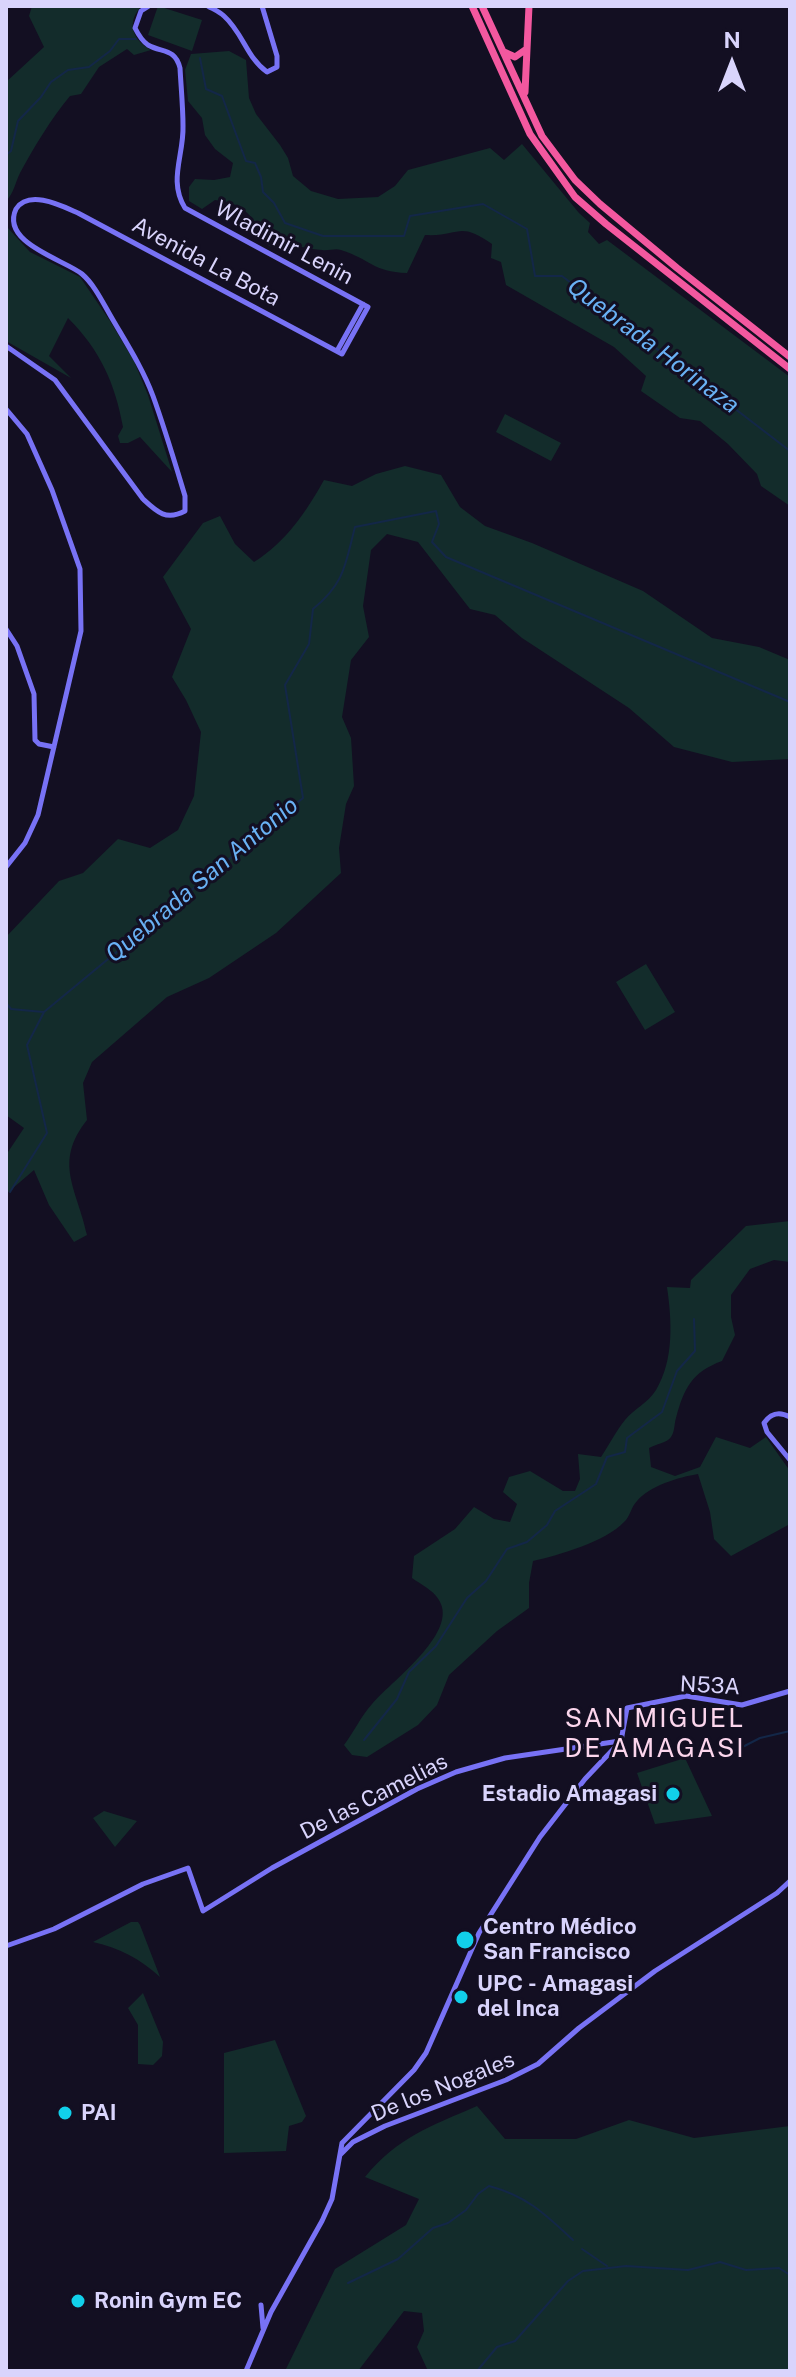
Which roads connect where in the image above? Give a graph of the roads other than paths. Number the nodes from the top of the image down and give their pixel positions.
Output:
1 (149, 6) edge
2 (208, 6) edge
3 (262, 6) edge
4 (472, 6) edge
5 (482, 6) edge
6 (529, 6) edge
7 (525, 50) junction
8 (503, 52) junction
9 (526, 102) junction
10 (365, 305) joint
11 (6, 346) edge
12 (790, 357) edge
13 (790, 369) edge
14 (6, 409) edge
15 (6, 629) edge
16 (54, 747) junction
17 (6, 867) edge
18 (790, 1417) edge
19 (790, 1460) edge
20 (790, 1691) edge
21 (621, 1741) junction
22 (790, 1881) edge
23 (6, 1946) edge
24 (339, 2156) junction
25 (261, 2305) dead end
26 (264, 2329) junction
27 (246, 2371) edge

1 - 10 street, Wladimir Lenin
2 - 3 street
4 - 13 highway
5 - 8 highway
6 - 7 highway
7 - 8 highway
7 - 9 highway
8 - 9 highway
9 - 12 highway
10 - 11 street, Avenida La Bota
14 - 16 street
15 - 16 street
16 - 17 street
18 - 19 street
20 - 21 street, N53A
21 - 23 street, De las Camelias
21 - 24 street
22 - 24 street, De los Nogales
24 - 26 street
25 - 26 street
26 - 27 street

